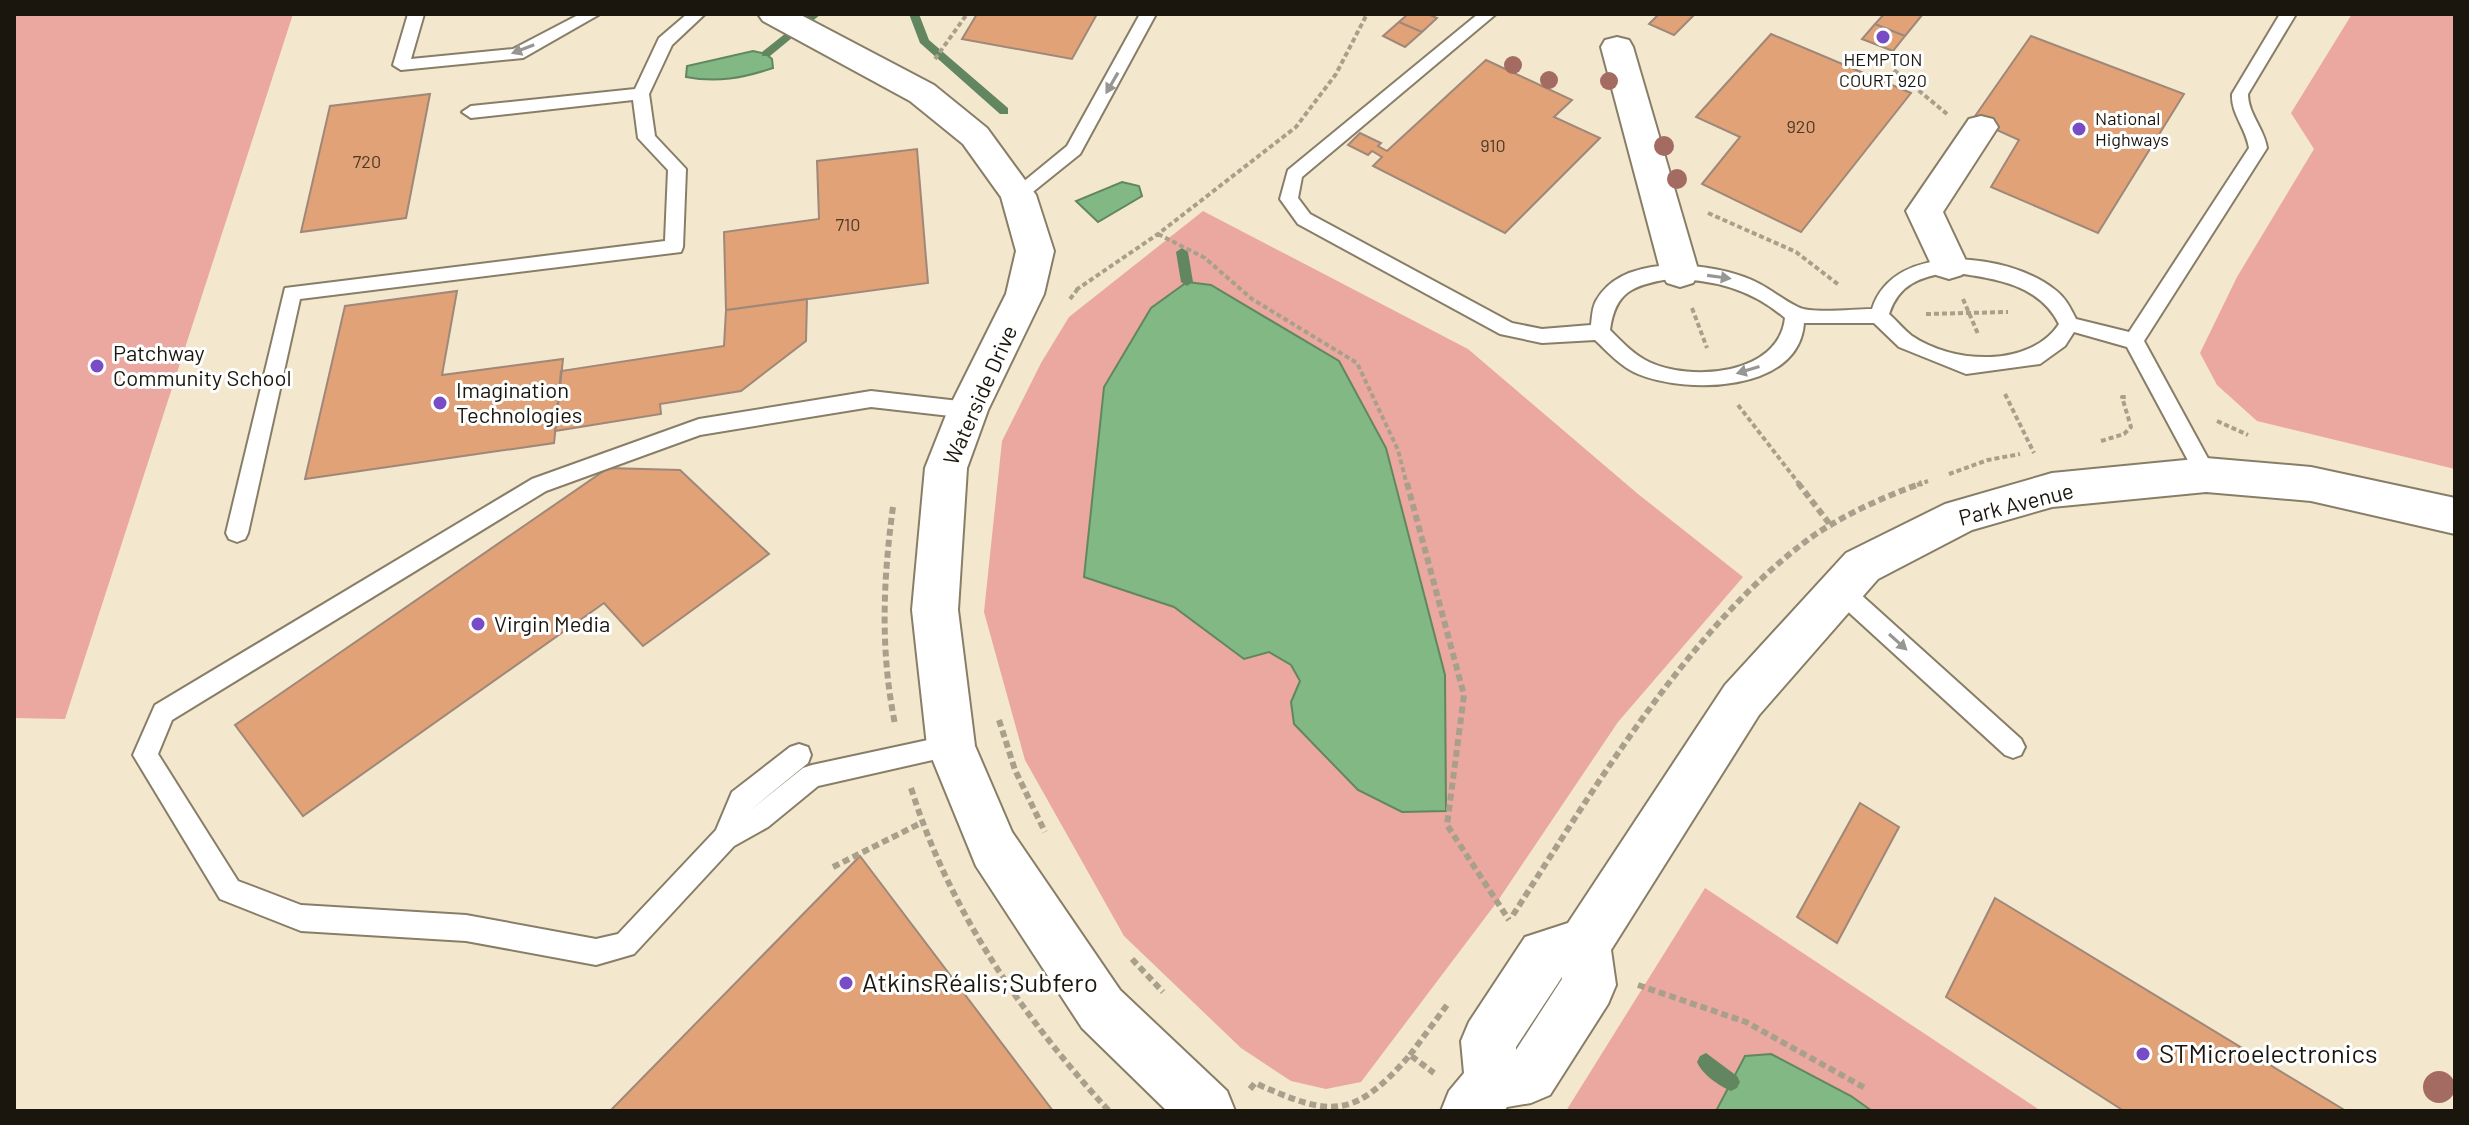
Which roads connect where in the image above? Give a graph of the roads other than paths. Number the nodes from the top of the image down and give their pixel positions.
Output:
1 (416, 14) edge
2 (592, 14) edge
3 (697, 14) edge
4 (1148, 14) edge
5 (1488, 14) edge
6 (2288, 14) edge
7 (780, 17) edge
8 (1617, 47) dead end
9 (641, 94) junction
10 (471, 112) dead end
11 (1981, 127) road end
12 (1018, 195) junction
13 (1949, 265) junction
14 (1680, 273) junction
15 (1795, 316) junction
16 (1879, 316) junction
17 (2069, 324) junction
18 (1600, 332) junction
19 (2134, 341) junction
20 (968, 410) junction
21 (2206, 475) junction
22 (2455, 516) edge
23 (237, 533) dead end
24 (1851, 578) junction
25 (951, 746) junction
26 (2013, 747) dead end
27 (799, 755) dead end
28 (725, 838) junction
29 (1478, 1098) edge
30 (1227, 1102) edge

2 -> 1 lane
3 - 9 lane
4 -> 12 lane
5 - 18 lane
6 - 19 lane
7 - 12 street, Waterside Drive
8 - 14 street
9 - 10 lane
9 - 23 lane
11 - 13 street
12 - 20 street, Waterside Drive
13 - 16 lane
13 - 17 lane
14 -> 15 lane
14 - 18 lane
15 - 16 lane
15 -> 18 lane
16 - 17 lane
17 - 19 lane
19 - 21 lane
20 - 25 street, Waterside Drive
20 - 28 lane
21 - 22 street, Park Avenue
21 - 24 street, Park Avenue
24 -> 26 lane
24 - 29 street, Park Avenue
25 - 28 lane
25 - 30 street, Waterside Drive
27 - 28 lane

